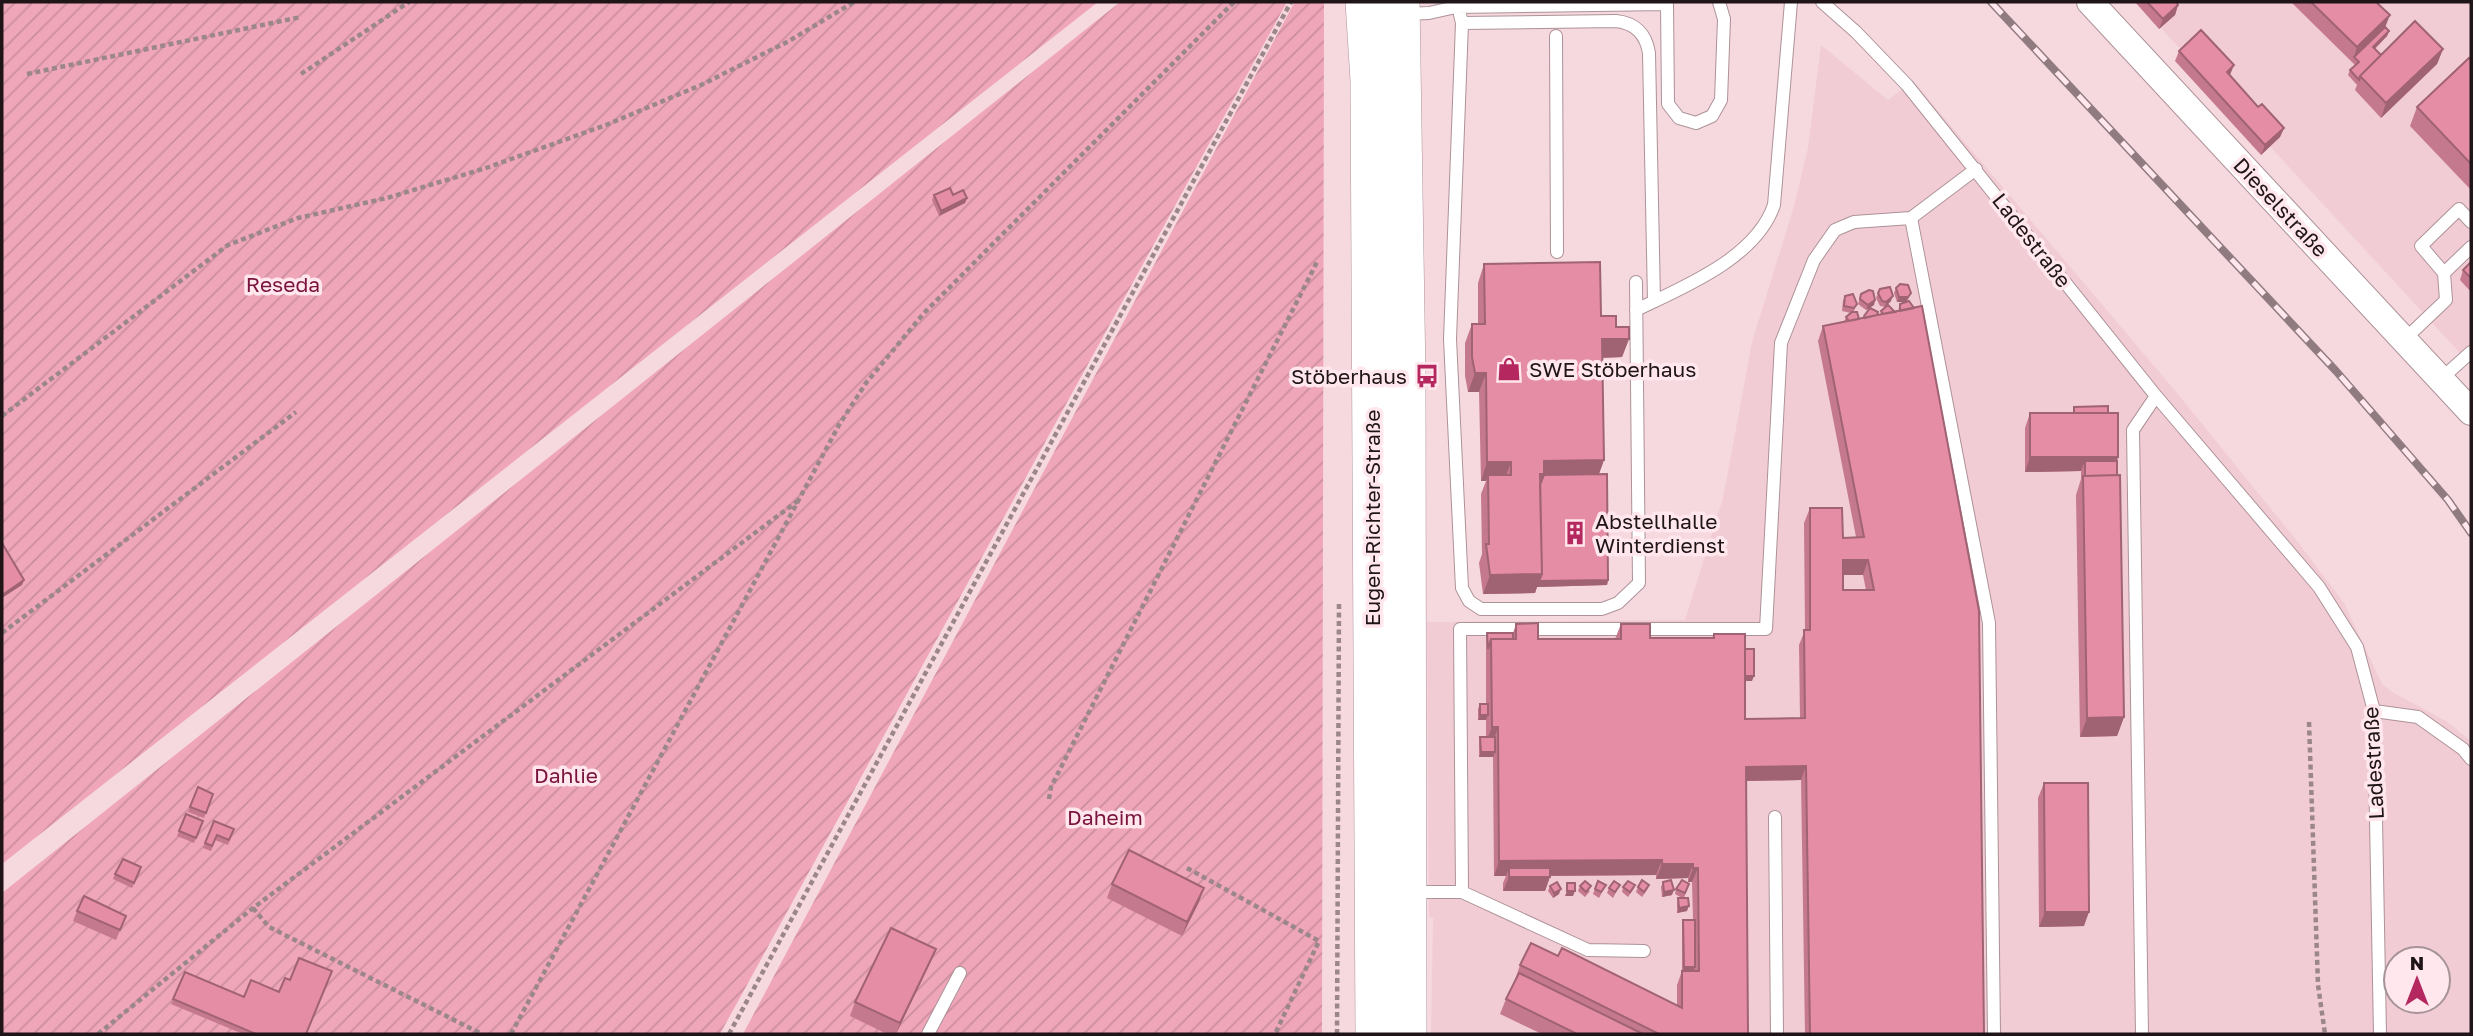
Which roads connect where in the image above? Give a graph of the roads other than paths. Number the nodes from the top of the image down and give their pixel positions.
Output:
1 (1364, 2) edge
2 (1719, 2) edge
3 (1791, 2) edge
4 (1822, 2) edge
5 (2090, 2) edge
6 (1458, 4) edge
7 (1401, 8) edge
8 (1462, 23) junction
9 (1556, 36) dead end
10 (1976, 169) junction
11 (1911, 218) junction
12 (2471, 222) edge
13 (2471, 247) edge
14 (1558, 252) dead end
15 (2444, 273) junction
16 (1636, 282) dead end
17 (1654, 301) junction
18 (1636, 310) junction
19 (2404, 340) junction
20 (2471, 352) edge
21 (2441, 379) junction
22 (2156, 396) junction
23 (2471, 412) edge
24 (2374, 711) junction
25 (2471, 759) edge
26 (1775, 817) dead end
27 (1406, 892) junction
28 (1462, 892) junction
29 (1644, 951) dead end
30 (960, 973) dead end
31 (929, 1034) edge
32 (1374, 1034) edge
33 (1408, 1034) edge
34 (1777, 1034) edge
35 (1994, 1034) edge
36 (2143, 1034) edge
37 (2380, 1034) edge

1 - 32 main road, Eugen-Richter-Straße
2 - 6 lane
3 - 17 lane
4 - 10 lane, Ladestraße
5 - 19 street, Dieselstraße
6 - 7 lane
6 - 8 lane
7 - 27 main road, Eugen-Richter-Straße
8 - 17 lane
8 - 18 lane
9 - 14 lane
10 - 11 lane
10 - 22 lane, Ladestraße
11 - 28 lane
11 - 35 lane
12 - 15 lane
13 - 15 lane
15 - 19 lane
16 - 18 lane
17 - 18 lane
19 - 21 street, Dieselstraße
20 - 21 lane
21 - 23 street, Dieselstraße
22 - 24 lane, Ladestraße
22 - 36 lane
24 - 25 lane
24 - 37 lane, Ladestraße
26 - 34 lane
27 - 28 lane
27 - 33 main road, Eugen-Richter-Straße
28 - 29 lane
30 - 31 lane

